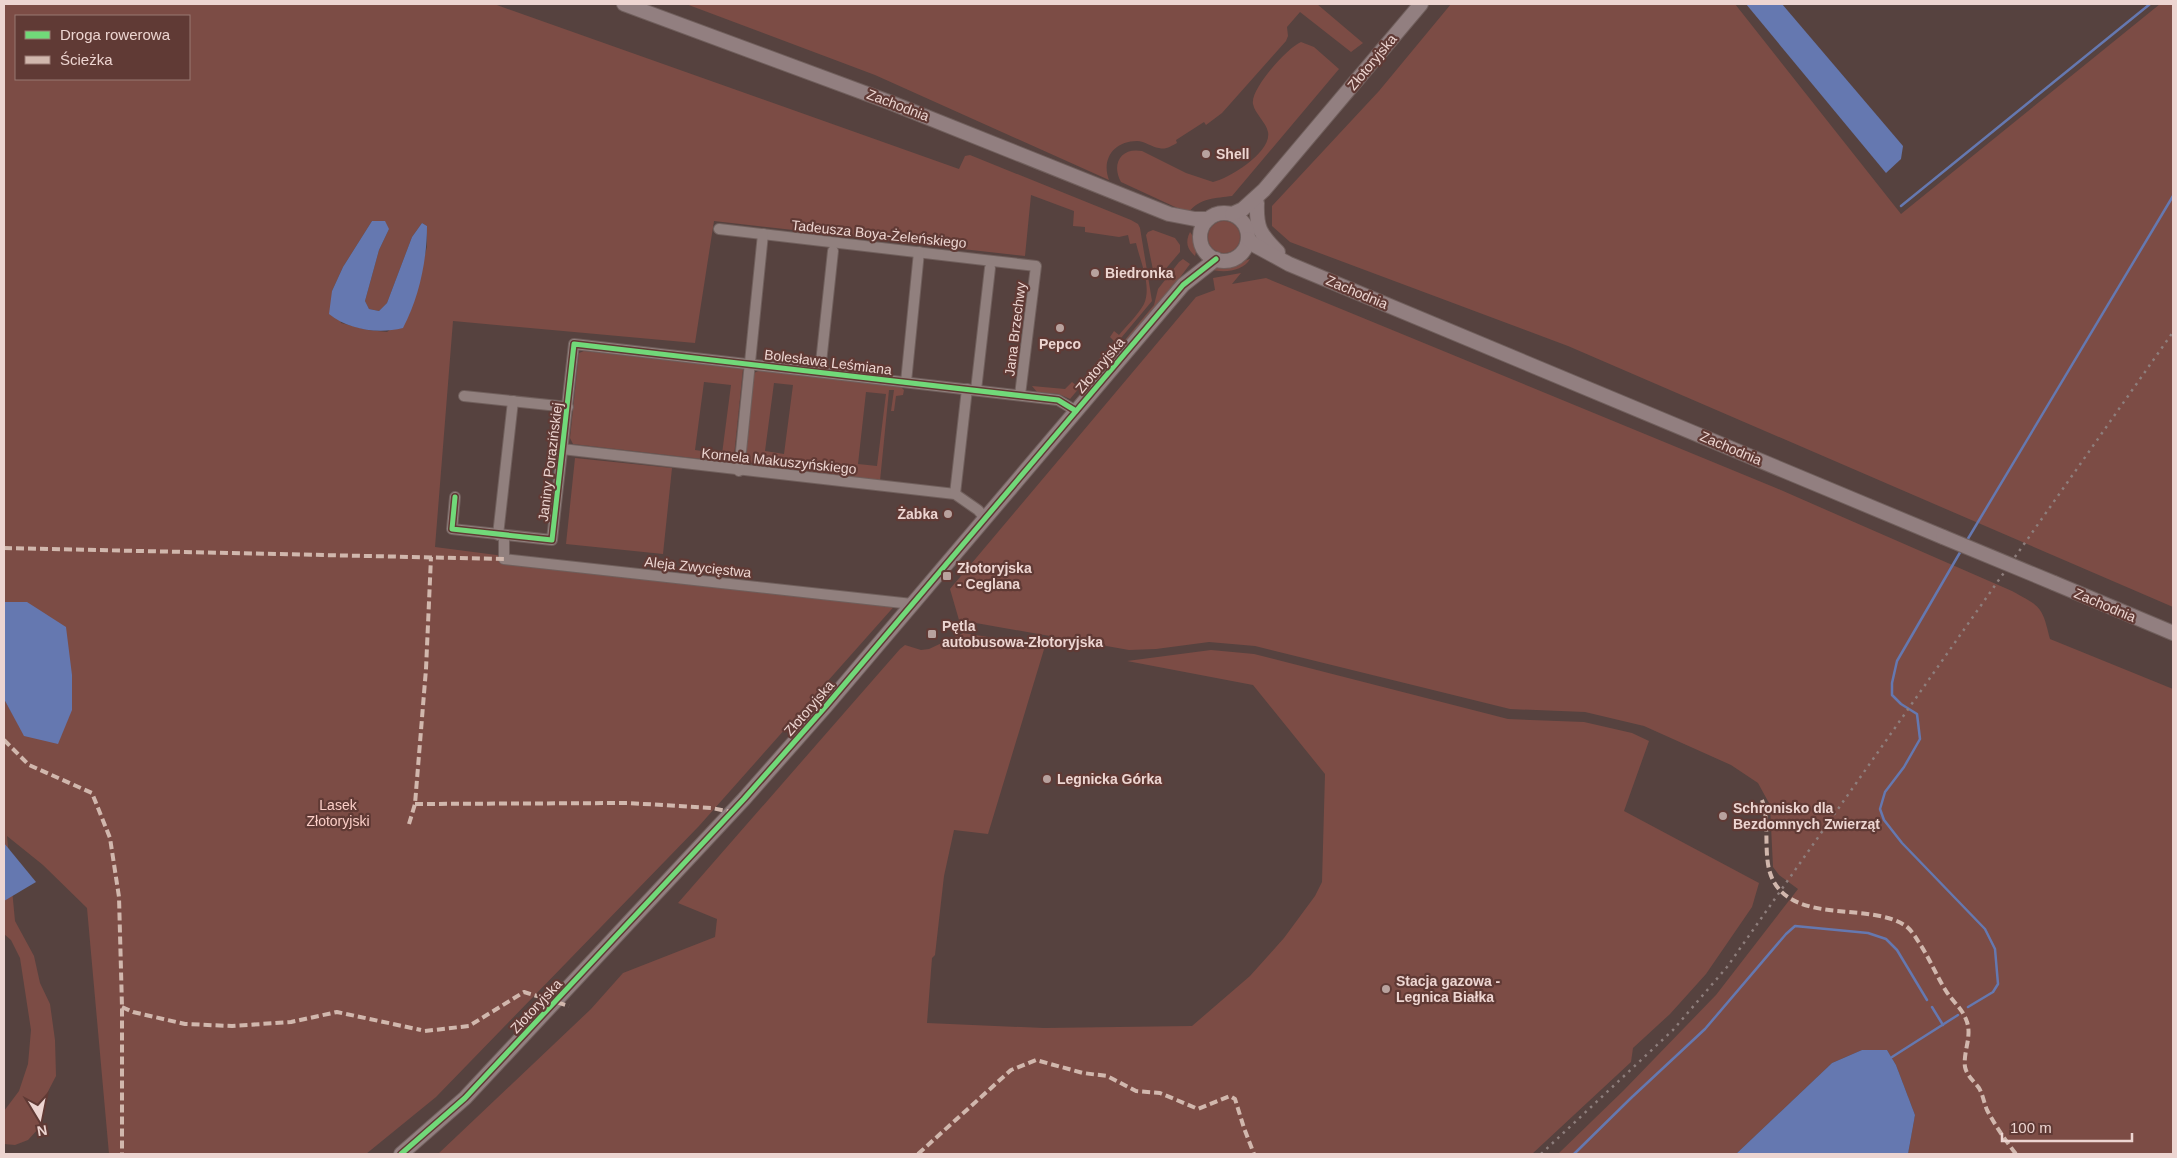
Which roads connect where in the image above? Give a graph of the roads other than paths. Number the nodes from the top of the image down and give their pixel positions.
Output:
1 (624, 4) edge
2 (1421, 4) edge
3 (1264, 190) junction
4 (1257, 203) junction
5 (1169, 214) junction
6 (1232, 214) junction
7 (1208, 219) junction
8 (719, 229) dead end
9 (1247, 233) junction
10 (764, 234) junction
11 (1202, 242) junction
12 (832, 251) dead end
13 (919, 252) junction
14 (1240, 255) junction
15 (1216, 259) junction
16 (1289, 264) junction
17 (1036, 266) joint
18 (990, 268) dead end
19 (1183, 285) junction
20 (574, 344) joint
21 (750, 364) junction
22 (820, 372) junction
23 (906, 382) junction
24 (971, 390) junction
25 (1020, 395) junction
26 (464, 396) dead end
27 (513, 401) junction
28 (568, 407) junction
29 (1076, 411) junction
30 (562, 449) junction
31 (739, 470) junction
32 (955, 494) junction
33 (455, 497) dead end
34 (985, 518) junction
35 (501, 535) junction
36 (912, 604) junction
37 (2173, 633) edge
38 (400, 1154) edge

1 - 5 main road, Zachodnia
2 - 3 main road, Złotoryjska
3 - 4 main road, Złotoryjska
3 - 6 main road, Złotoryjska
4 - 9 main road, Złotoryjska
4 - 16 main road
5 - 7 main road, Zachodnia
5 - 11 main road, Zachodnia
6 - 7 main road
6 - 9 main road
7 - 11 main road
8 - 10 street, Tadeusza Boya-Żeleńskiego
9 - 14 main road
9 - 16 main road, Zachodnia
10 - 13 street, Tadeusza Boya-Żeleńskiego
10 - 21 street
11 - 15 main road
11 - 19 main road, Złotoryjska
12 - 22 street
13 - 17 street, Tadeusza Boya-Żeleńskiego
13 - 23 street
14 - 15 main road
14 - 16 main road, Zachodnia
15 - 19 main road, Złotoryjska
16 - 37 main road, Zachodnia, bridge
17 - 25 street, Jana Brzechwy
18 - 24 street
19 - 29 main road, Złotoryjska
20 - 21 street, Bolesława Leśmiana
20 - 28 street, Janiny Porazińskiej
21 - 22 street, Bolesława Leśmiana
21 - 31 street
22 - 23 street, Bolesława Leśmiana
23 - 24 street, Bolesława Leśmiana
24 - 25 street, Bolesława Leśmiana
24 - 32 street
25 - 29 street, Bolesława Leśmiana
26 - 27 street
27 - 28 street
27 - 35 street
28 - 30 street, Janiny Porazińskiej
29 - 34 main road, Złotoryjska
30 - 31 street, Kornela Makuszyńskiego
30 - 35 street, Janiny Porazińskiej
31 - 32 street, Kornela Makuszyńskiego
32 - 34 street, Kornela Makuszyńskiego
33 - 35 street, Janiny Porazińskiej
34 - 36 main road, Złotoryjska
35 - 36 street, Aleja Zwycięstwa
36 - 38 main road, Złotoryjska

